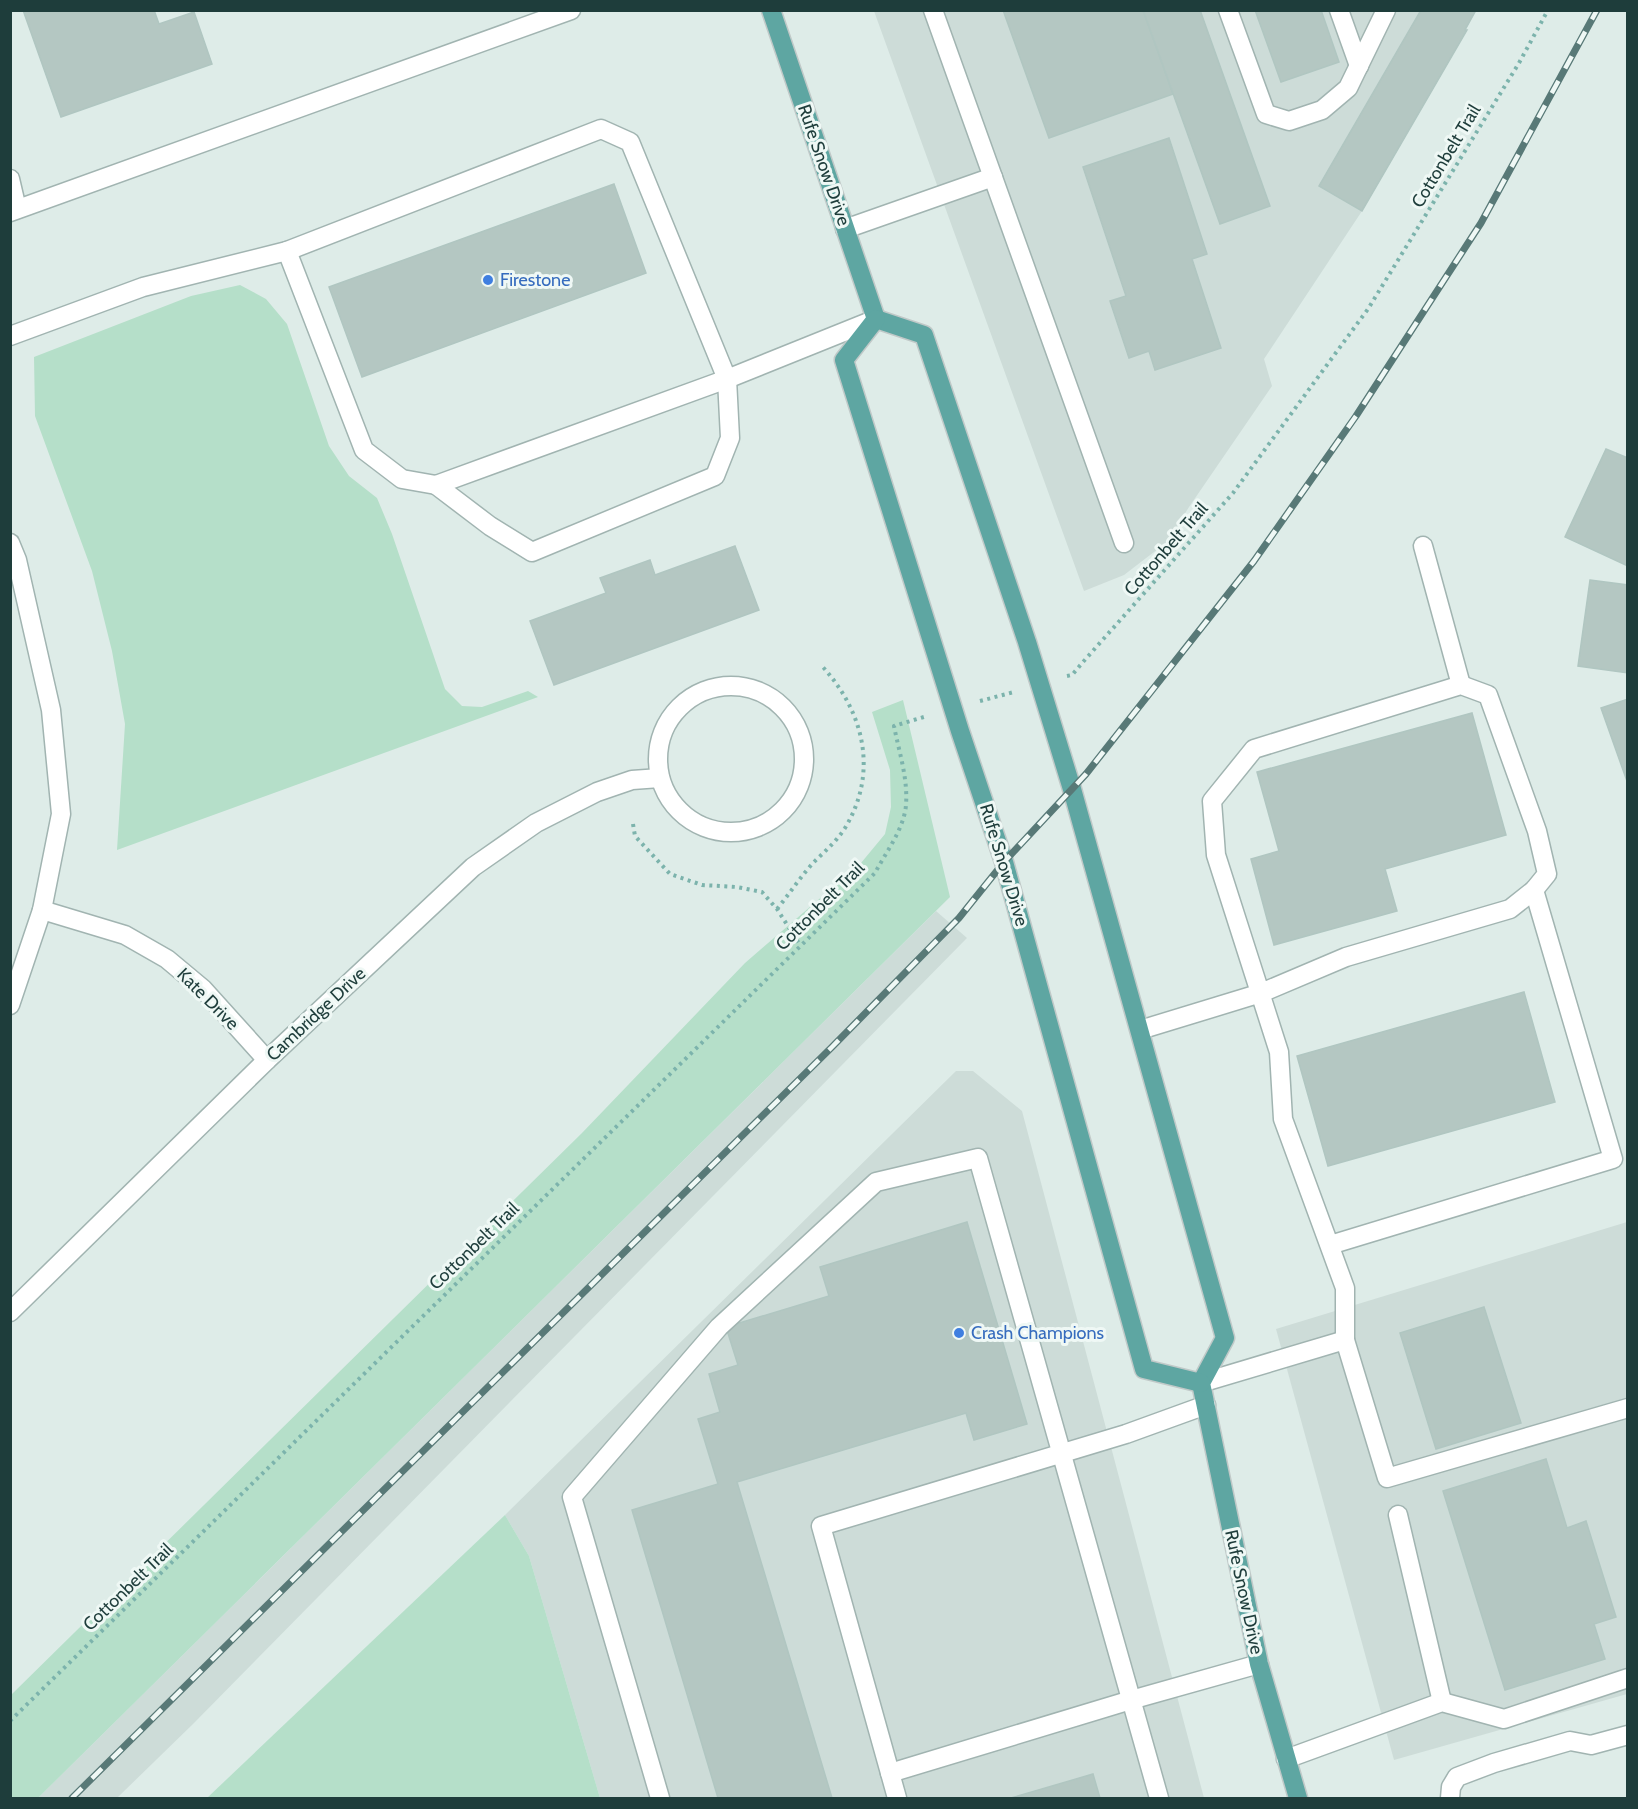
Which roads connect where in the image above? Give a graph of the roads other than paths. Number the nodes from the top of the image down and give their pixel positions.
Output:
1 (571, 10) edge
2 (771, 10) edge
3 (933, 10) edge
4 (1228, 10) edge
5 (1339, 10) edge
6 (1386, 10) edge
7 (1359, 66) junction
8 (993, 177) junction
9 (10, 178) edge
10 (14, 211) edge
11 (845, 229) junction
12 (287, 251) junction
13 (876, 319) junction
14 (10, 336) edge
15 (727, 379) junction
16 (435, 485) junction
17 (10, 543) edge
18 (1124, 543) dead end
19 (1423, 546) dead end
20 (1461, 685) junction
21 (660, 778) junction
22 (1534, 890) junction
23 (42, 910) junction
24 (1261, 993) junction
25 (10, 1005) edge
26 (1140, 1030) junction
27 (267, 1060) junction
28 (1330, 1245) junction
29 (10, 1312) edge
30 (1345, 1340) junction
31 (1201, 1383) junction
32 (1206, 1405) junction
33 (1628, 1408) edge
34 (1061, 1453) junction
35 (1398, 1515) dead end
36 (1259, 1664) junction
37 (1628, 1678) edge
38 (1131, 1700) junction
39 (1442, 1702) junction
40 (1628, 1735) edge
41 (1286, 1758) junction
42 (890, 1773) junction
43 (660, 1798) edge
44 (897, 1798) edge
45 (1159, 1798) edge
46 (1298, 1798) edge
47 (1450, 1798) edge

1 - 10 street
2 - 11 main road, Rufe Snow Drive
3 - 8 street
4 - 7 street
5 - 7 street
6 - 7 street
8 - 11 street
8 - 18 street
9 - 10 street
11 - 13 main road, Rufe Snow Drive
12 - 14 street
12 - 15 street
12 - 16 street
13 - 15 street
13 - 26 main road
13 - 31 main road, Rufe Snow Drive
15 - 16 street
15 - 16 street
17 - 23 street
19 - 20 street
20 - 22 street
20 - 24 street
21 - 21 street
21 - 27 street, Cambridge Drive
22 - 24 street
22 - 28 street
23 - 25 street
23 - 27 street, Kate Drive
24 - 26 street
24 - 28 street
26 - 31 main road
27 - 29 street, Cambridge Drive
28 - 30 street
30 - 31 street
30 - 33 street
31 - 32 main road, Rufe Snow Drive
32 - 34 street
32 - 36 main road, Rufe Snow Drive
34 - 38 street
34 - 42 street
34 - 43 street
35 - 39 street
36 - 38 street
36 - 41 main road, Rufe Snow Drive
37 - 39 street
38 - 42 street
38 - 45 street
39 - 41 street
40 - 47 street
41 - 46 main road, Rufe Snow Drive
42 - 44 street

